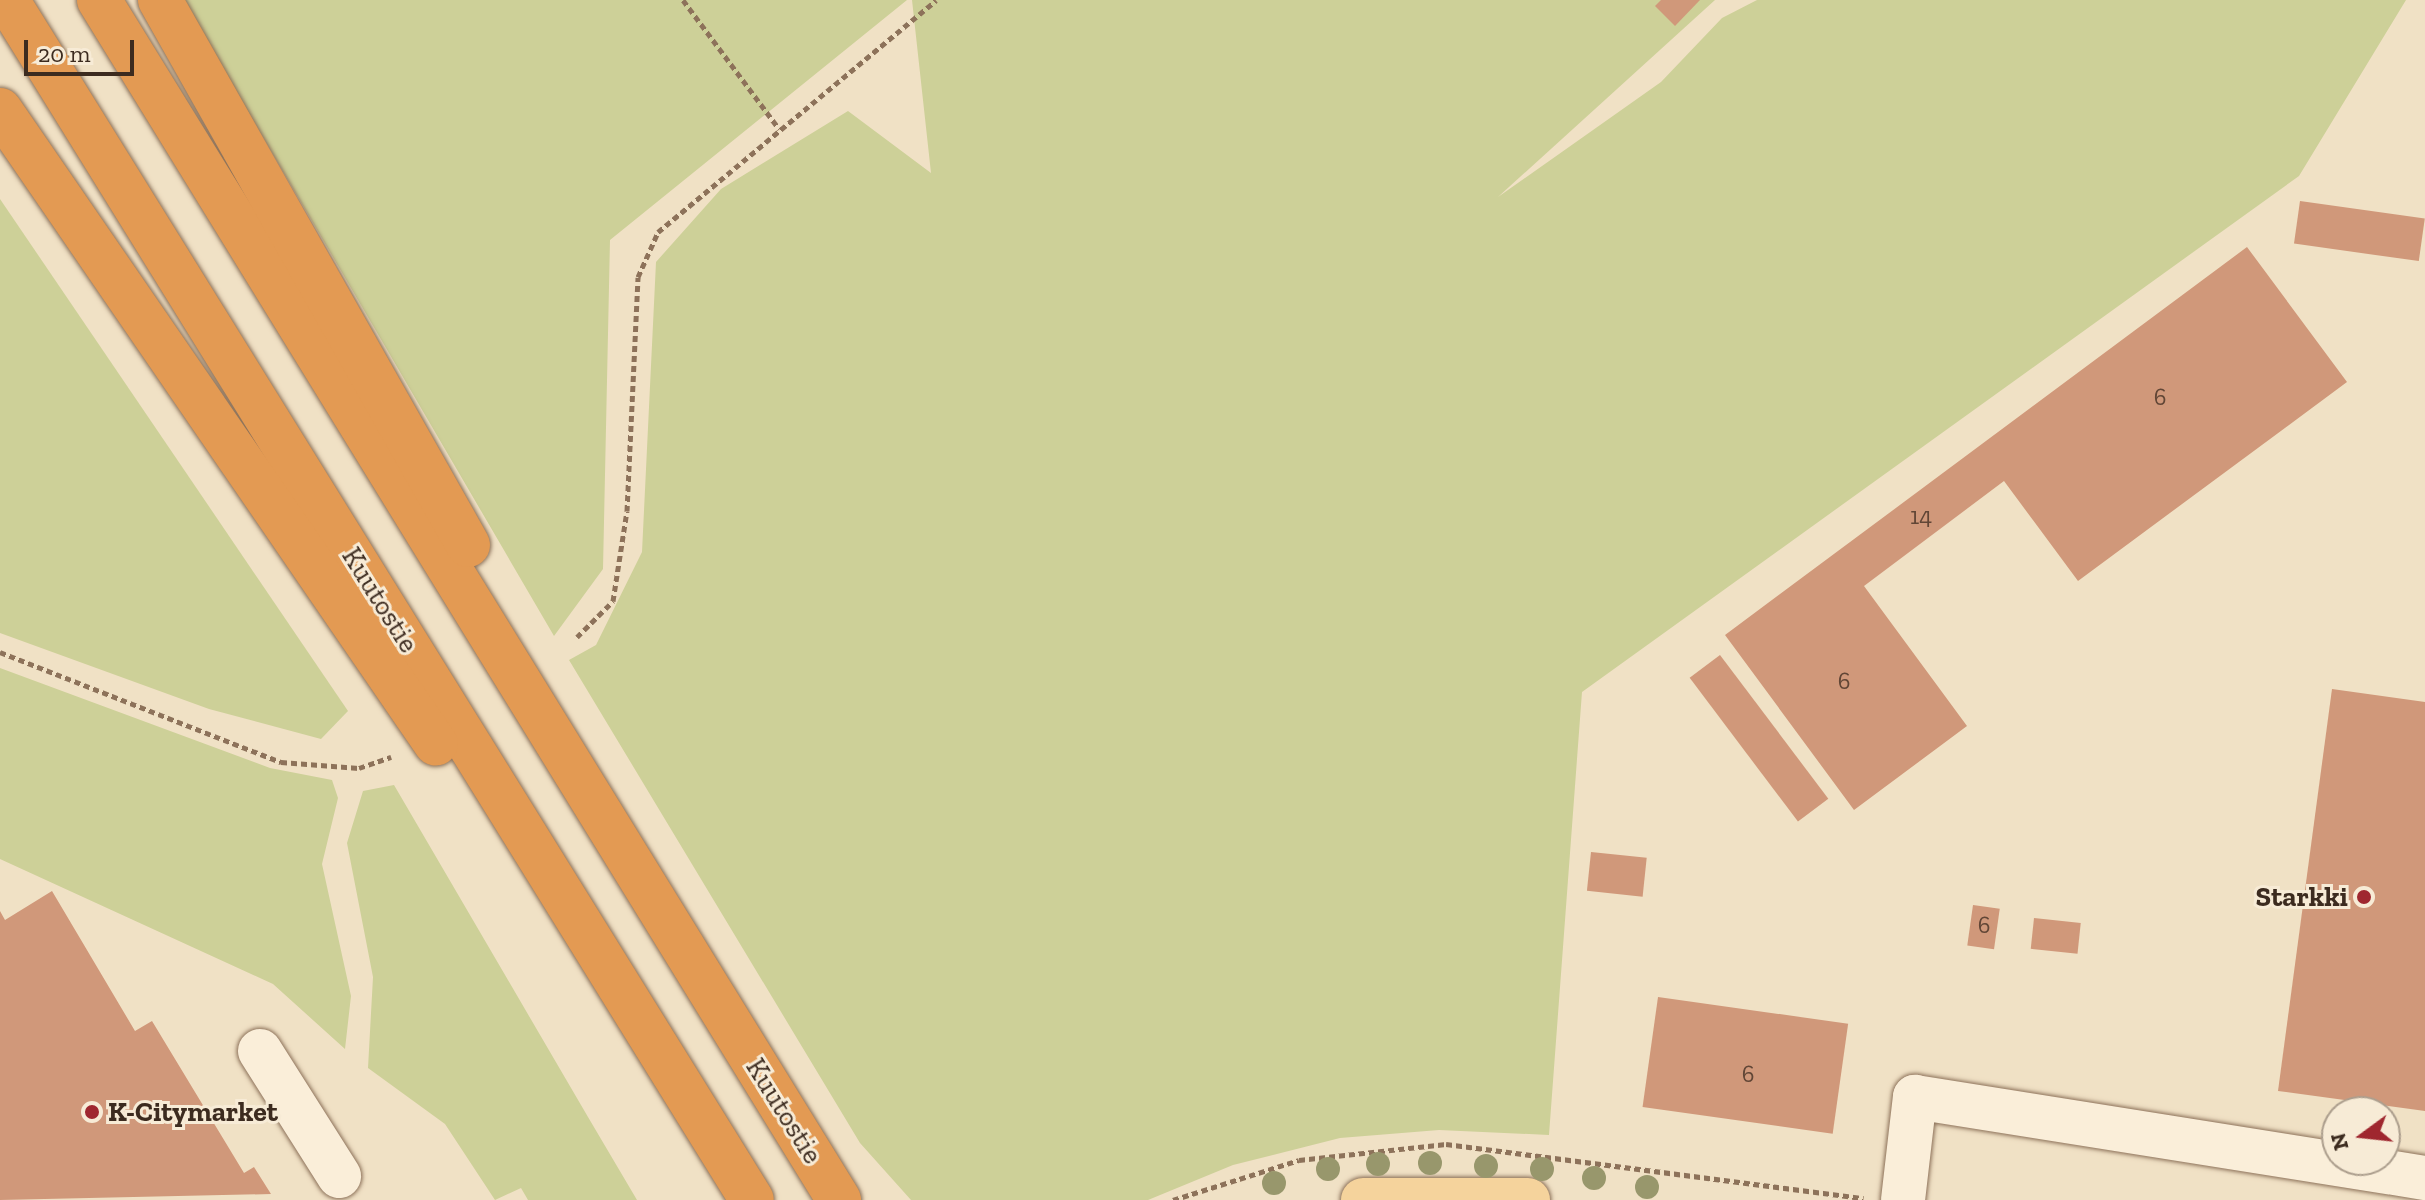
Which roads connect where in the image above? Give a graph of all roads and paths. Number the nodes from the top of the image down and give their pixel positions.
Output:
1 (7, 0) edge
2 (99, 0) edge
3 (160, 0) edge
4 (683, 0) edge
5 (936, 0) edge
6 (0, 110) edge
7 (779, 129) junction
8 (577, 637) dead end
9 (0, 652) edge
10 (391, 757) dead end
11 (260, 1051) dead end
12 (339, 1176) dead end
13 (2425, 1178) edge
14 (837, 1197) edge
15 (751, 1200) edge
16 (1363, 1200) edge
17 (1528, 1200) edge
18 (1903, 1200) edge

1 - 15 highway, Kuutostie
2 - 14 highway, Kuutostie
3 - 14 highway
4 - 7 path
5 - 7 path
6 - 15 highway
7 - 8 path
9 - 10 path
11 - 12 lane
13 - 18 lane
16 - 17 main road

